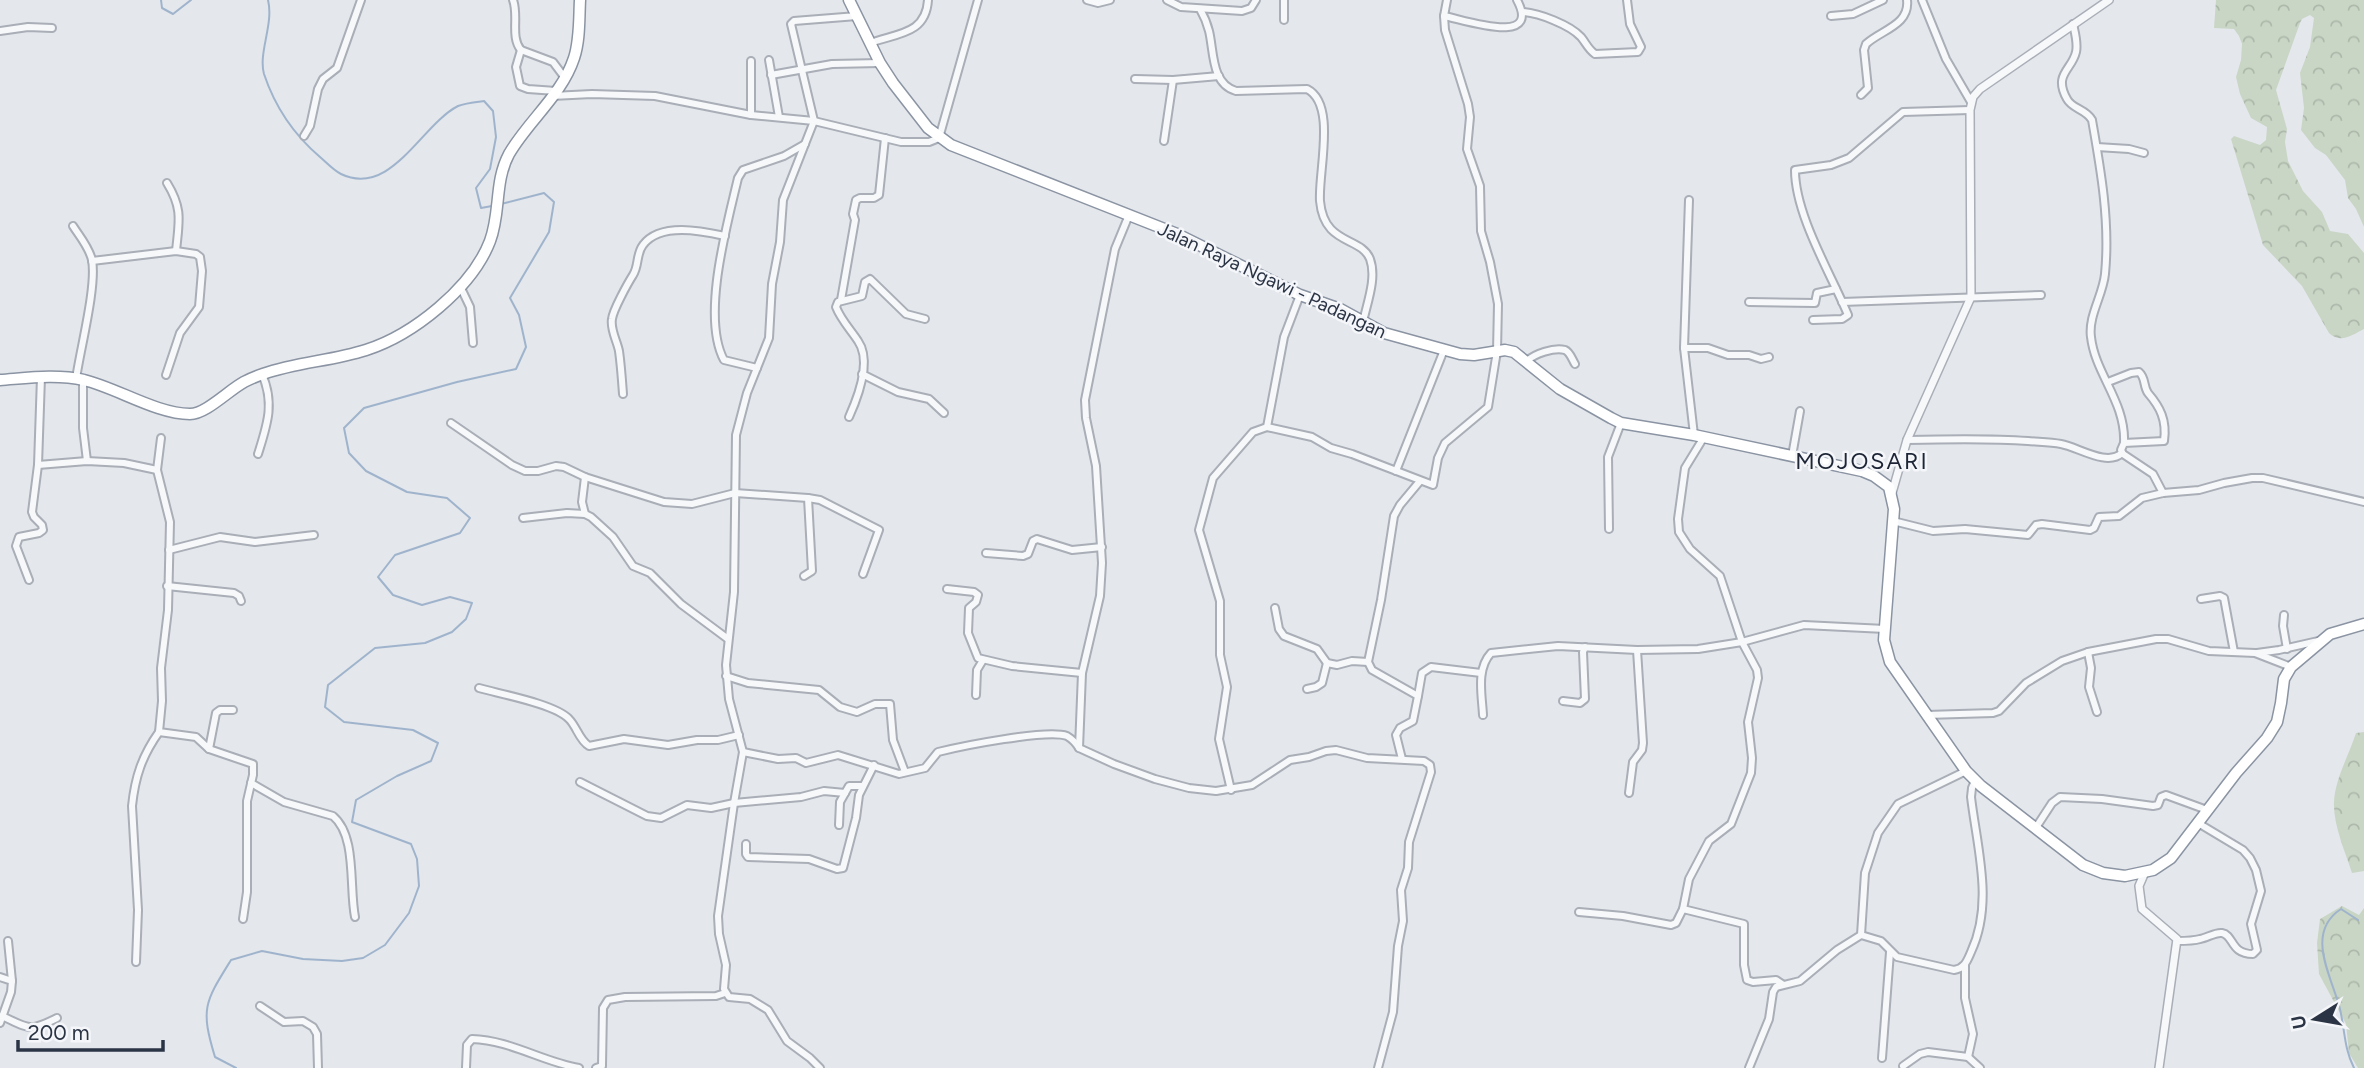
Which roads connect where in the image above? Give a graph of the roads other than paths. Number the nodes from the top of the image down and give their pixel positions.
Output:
1 (361, 0) edge
2 (513, 0) edge
3 (580, 0) edge
4 (849, 0) edge
5 (928, 0) edge
6 (978, 0) edge
7 (1087, 0) edge
8 (1110, 0) edge
9 (1167, 0) edge
10 (1256, 0) edge
11 (1284, 0) edge
12 (1447, 0) edge
13 (1517, 0) edge
14 (1627, 0) edge
15 (1883, 0) edge
16 (1907, 0) edge
17 (1922, 0) edge
18 (2109, 0) edge
19 (1200, 9) junction
20 (1523, 12) junction
21 (857, 16) junction
22 (1444, 16) junction
23 (1830, 16) dead end
24 (1284, 19) dead end
25 (2073, 24) junction
26 (52, 28) dead end
27 (0, 31) edge
28 (870, 43) junction
29 (522, 50) junction
30 (769, 60) dead end
31 (751, 61) dead end
32 (880, 64) junction
33 (803, 68) junction
34 (771, 75) junction
35 (1219, 76) junction
36 (565, 78) junction
37 (1135, 79) dead end
38 (1173, 80) junction
39 (554, 93) junction
40 (1861, 95) dead end
41 (1970, 106) junction
42 (751, 115) junction
43 (779, 117) junction
44 (814, 121) junction
45 (304, 136) dead end
46 (886, 138) junction
47 (939, 138) junction
48 (1164, 141) dead end
49 (805, 144) junction
50 (2097, 147) junction
51 (2144, 153) dead end
52 (167, 183) dead end
53 (1689, 200) dead end
54 (1129, 215) junction
55 (73, 226) dead end
56 (725, 236) junction
57 (176, 250) junction
58 (92, 261) junction
59 (460, 286) junction
60 (1836, 289) junction
61 (1300, 295) junction
62 (2041, 295) dead end
63 (1971, 297) junction
64 (841, 300) junction
65 (1749, 302) dead end
66 (1842, 302) junction
67 (925, 319) dead end
68 (1814, 320) dead end
69 (1363, 322) junction
70 (473, 344) dead end
71 (1684, 348) junction
72 (1444, 350) junction
73 (1497, 351) junction
74 (1769, 357) dead end
75 (1527, 361) junction
76 (1575, 364) dead end
77 (757, 369) junction
78 (862, 373) junction
79 (262, 374) junction
80 (166, 375) dead end
81 (41, 377) junction
82 (0, 380) edge
83 (80, 380) junction
84 (2108, 382) junction
85 (624, 394) dead end
86 (1800, 411) dead end
87 (944, 413) dead end
88 (849, 417) dead end
89 (451, 423) dead end
90 (1621, 423) junction
91 (1267, 427) junction
92 (1699, 436) junction
93 (161, 438) dead end
94 (1907, 440) junction
95 (2124, 443) junction
96 (2122, 453) junction
97 (258, 454) dead end
98 (1792, 456) junction
99 (87, 461) junction
100 (38, 465) junction
101 (157, 470) junction
102 (1396, 471) junction
103 (586, 477) junction
104 (1420, 481) junction
105 (735, 493) junction
106 (1892, 493) junction
107 (2163, 493) junction
108 (808, 498) junction
109 (2364, 502) edge
110 (585, 514) junction
111 (523, 519) dead end
112 (1893, 521) junction
113 (1609, 529) dead end
114 (314, 535) dead end
115 (1102, 547) junction
116 (169, 550) junction
117 (986, 553) dead end
118 (863, 574) dead end
119 (804, 576) dead end
120 (29, 580) dead end
121 (167, 586) junction
122 (947, 589) dead end
123 (2201, 599) dead end
124 (241, 601) dead end
125 (1275, 608) dead end
126 (2284, 615) dead end
127 (2364, 624) edge
128 (1885, 629) junction
129 (728, 639) junction
130 (2322, 640) junction
131 (1742, 642) junction
132 (1585, 647) junction
133 (2287, 649) junction
134 (1637, 650) junction
135 (2088, 652) junction
136 (2234, 652) junction
137 (2255, 653) junction
138 (983, 660) junction
139 (1368, 662) junction
140 (1327, 663) junction
141 (2291, 667) junction
142 (1082, 673) junction
143 (1481, 673) junction
144 (726, 676) junction
145 (479, 688) dead end
146 (1307, 688) dead end
147 (976, 695) dead end
148 (1418, 696) junction
149 (1563, 701) dead end
150 (233, 710) dead end
151 (2096, 712) dead end
152 (1483, 715) dead end
153 (1926, 715) junction
154 (159, 732) junction
155 (739, 735) junction
156 (1079, 748) junction
157 (209, 749) junction
158 (744, 752) junction
159 (1402, 759) junction
160 (874, 765) junction
161 (1966, 771) junction
162 (905, 772) junction
163 (1975, 781) junction
164 (580, 782) dead end
165 (251, 783) junction
166 (863, 786) junction
167 (1231, 790) junction
168 (845, 793) junction
169 (1629, 793) dead end
170 (734, 803) junction
171 (2207, 810) junction
172 (2198, 823) junction
173 (839, 825) dead end
174 (2035, 829) junction
175 (746, 844) dead end
176 (2144, 872) junction
177 (1683, 909) junction
178 (1580, 912) dead end
179 (355, 917) dead end
180 (243, 919) dead end
181 (1861, 935) junction
182 (9, 941) dead end
183 (2178, 941) junction
184 (1890, 952) junction
185 (136, 962) dead end
186 (1965, 965) junction
187 (0, 976) edge
188 (12, 981) junction
189 (1782, 984) junction
190 (725, 993) junction
191 (260, 1006) dead end
192 (57, 1018) dead end
193 (1, 1020) edge
194 (1968, 1057) junction
195 (1882, 1058) dead end
196 (1903, 1066) dead end
197 (570, 1067) edge
198 (600, 1067) edge
199 (318, 1068) edge
200 (466, 1068) edge
201 (579, 1068) edge
202 (820, 1068) edge
203 (1378, 1068) edge
204 (1749, 1068) edge
205 (1980, 1068) edge
206 (2159, 1068) edge

1 - 45 street
2 - 29 street
3 - 36 highway
4 - 21 highway, Jalan Raya Ngawi - Padangan
5 - 28 street
6 - 47 street
7 - 8 street
9 - 19 street
10 - 19 street
11 - 24 street
12 - 22 street
13 - 20 street
14 - 20 street
15 - 23 street
16 - 40 street
17 - 41 street
18 - 25 street
19 - 35 street
20 - 22 street
21 - 28 highway, Jalan Raya Ngawi - Padangan
21 - 33 street
22 - 73 street
25 - 41 street
25 - 50 street
26 - 27 street
28 - 32 highway, Jalan Raya Ngawi - Padangan
29 - 36 street
29 - 39 street
30 - 34 street
31 - 42 street
32 - 33 street
32 - 47 highway, Jalan Raya Ngawi - Padangan
33 - 34 street
33 - 44 street
34 - 43 street
35 - 38 street
35 - 69 street
36 - 39 highway
37 - 38 street
38 - 48 street
39 - 42 street
39 - 59 highway
41 - 60 street
41 - 63 street
42 - 43 street
43 - 44 street
44 - 46 street
44 - 49 street
46 - 47 street
46 - 64 street
47 - 54 highway, Jalan Raya Ngawi - Padangan
49 - 56 street
49 - 77 street
50 - 51 street
50 - 84 street
52 - 57 street
53 - 71 street
54 - 61 highway, Jalan Raya Ngawi - Padangan
54 - 115 street
55 - 58 street
56 - 77 street
56 - 85 street
57 - 58 street
57 - 80 street
58 - 83 street
59 - 70 street
59 - 79 highway
60 - 65 street
60 - 66 street
61 - 69 highway, Jalan Raya Ngawi - Padangan
61 - 91 street
62 - 63 street
63 - 66 street
63 - 94 street
64 - 67 street
64 - 78 street
66 - 68 street
69 - 72 highway, Jalan Raya Ngawi - Padangan
71 - 74 street
71 - 92 street
72 - 73 highway, Jalan Raya Ngawi - Padangan
72 - 102 street
73 - 75 highway, Jalan Raya Ngawi - Padangan
73 - 104 street
75 - 76 street
75 - 90 highway, Jalan Raya Ngawi - Padangan
77 - 105 street
78 - 87 street
78 - 88 street
79 - 83 highway
79 - 97 street
81 - 82 highway
81 - 83 highway
81 - 100 street
83 - 99 street
84 - 95 street
84 - 95 street
86 - 98 street
89 - 103 street
90 - 92 highway, Jalan Raya Ngawi - Padangan
90 - 113 street
91 - 102 street
91 - 167 street
92 - 98 highway, Jalan Raya Ngawi - Padangan
92 - 131 street
93 - 101 street
94 - 96 street
94 - 106 street
95 - 96 street
96 - 107 street
98 - 106 highway, Jalan Raya Ngawi - Padangan
99 - 100 street
99 - 101 street
100 - 120 street
101 - 116 street
102 - 104 street
103 - 105 street
103 - 110 street
104 - 139 street
105 - 108 street
105 - 129 street
106 - 112 highway
107 - 109 street
107 - 112 street
108 - 118 street
108 - 119 street
110 - 111 street
110 - 129 street
112 - 128 highway
114 - 116 street
115 - 117 street
115 - 142 street
116 - 121 street
121 - 124 street
121 - 154 street
122 - 138 street
123 - 136 street
125 - 140 street
126 - 133 street
127 - 130 highway
128 - 131 street
128 - 153 highway
129 - 144 street
130 - 133 street
130 - 141 highway
131 - 134 street
131 - 177 street
132 - 134 street
132 - 143 street
132 - 149 street
133 - 137 street
134 - 169 street
135 - 136 street
135 - 151 street
135 - 153 street
136 - 137 street
137 - 141 street
138 - 142 street
138 - 147 street
139 - 140 street
139 - 148 street
140 - 146 street
141 - 171 highway
142 - 156 street
143 - 148 street
143 - 152 street
144 - 155 street
144 - 162 street
145 - 155 street
148 - 159 street
150 - 157 street
153 - 161 highway
154 - 157 street
154 - 185 street
155 - 158 street
156 - 162 street
156 - 167 street
157 - 165 street
158 - 160 street
158 - 170 street
159 - 167 street
159 - 203 street
160 - 162 street
160 - 166 street
161 - 163 highway
161 - 181 street
163 - 174 highway
163 - 186 street
164 - 170 street
165 - 179 street
165 - 180 street
166 - 168 street
166 - 175 street
168 - 170 street
168 - 173 street
170 - 190 street
171 - 172 highway
171 - 174 street
172 - 176 highway
172 - 183 street
174 - 176 highway
176 - 183 street
177 - 178 street
177 - 189 street
181 - 184 street
181 - 189 street
182 - 188 street
183 - 206 street
184 - 186 street
184 - 195 street
186 - 194 street
187 - 188 street
188 - 193 street
189 - 204 street
190 - 198 street
190 - 202 street
191 - 199 street
192 - 193 street
194 - 196 street
194 - 205 street
197 - 200 street
197 - 201 street

